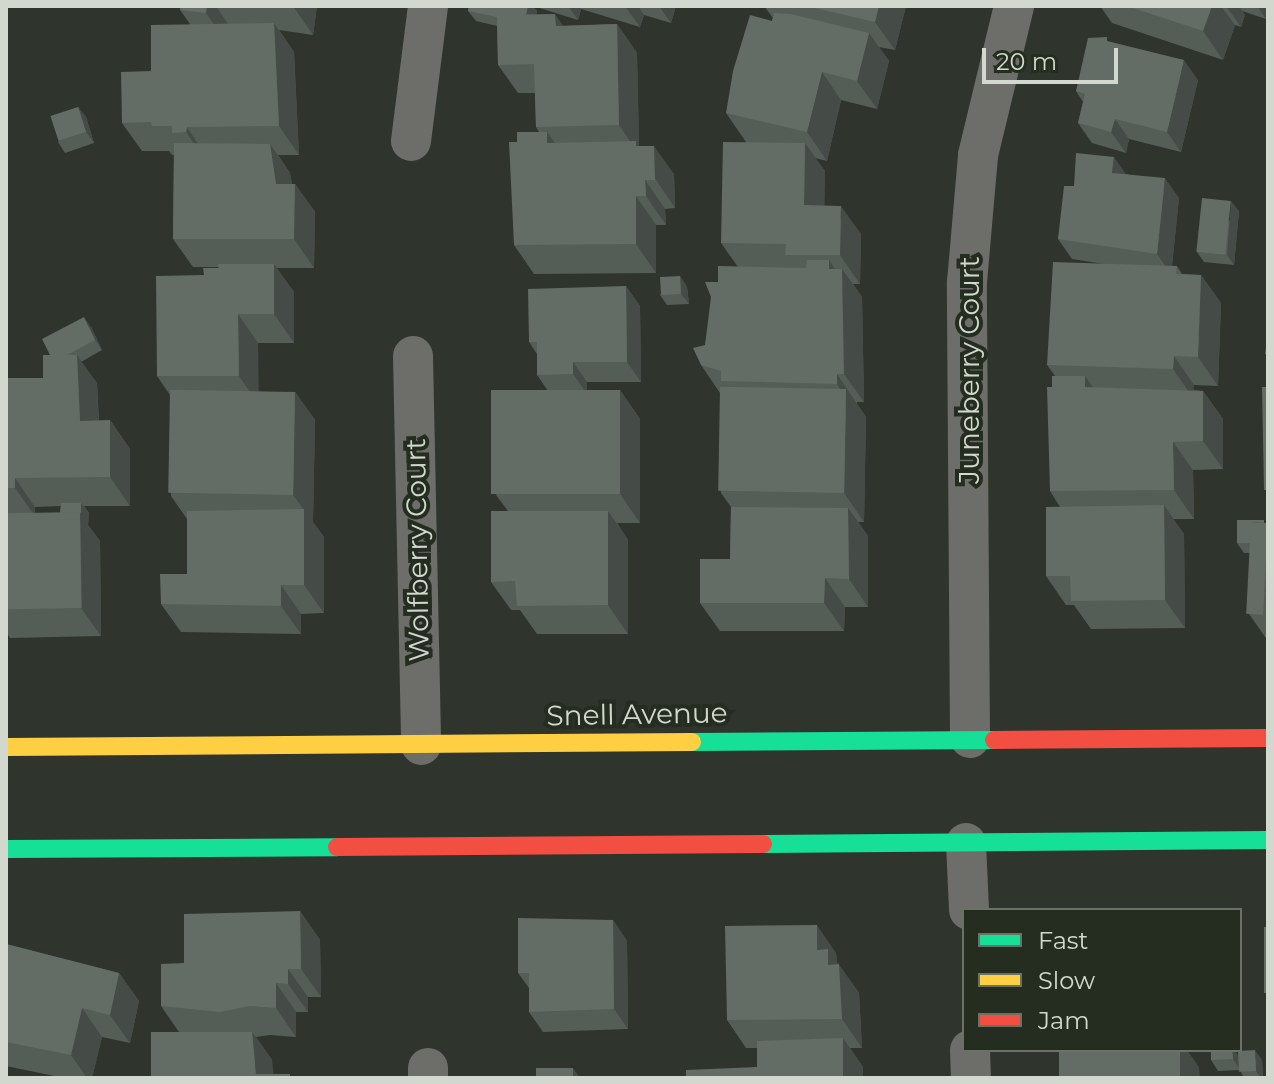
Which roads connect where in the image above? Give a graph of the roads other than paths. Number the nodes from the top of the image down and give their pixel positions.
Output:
1 (428, 6) edge
2 (1014, 6) edge
3 (411, 141) dead end
4 (413, 356) dead end
5 (970, 738) junction
6 (1268, 738) edge
7 (421, 745) junction
8 (6, 747) edge
9 (1268, 840) edge
10 (966, 843) junction
11 (6, 849) edge
12 (969, 908) edge
13 (970, 1052) edge
14 (971, 1078) edge

1 - 3 street
2 - 5 street, Juneberry Court
4 - 7 street, Wolfberry Court
5 - 6 main road, Snell Avenue
5 - 7 main road, Snell Avenue
7 - 8 main road, Snell Avenue
9 - 10 main road
10 - 11 main road
10 - 12 street
13 - 14 street

